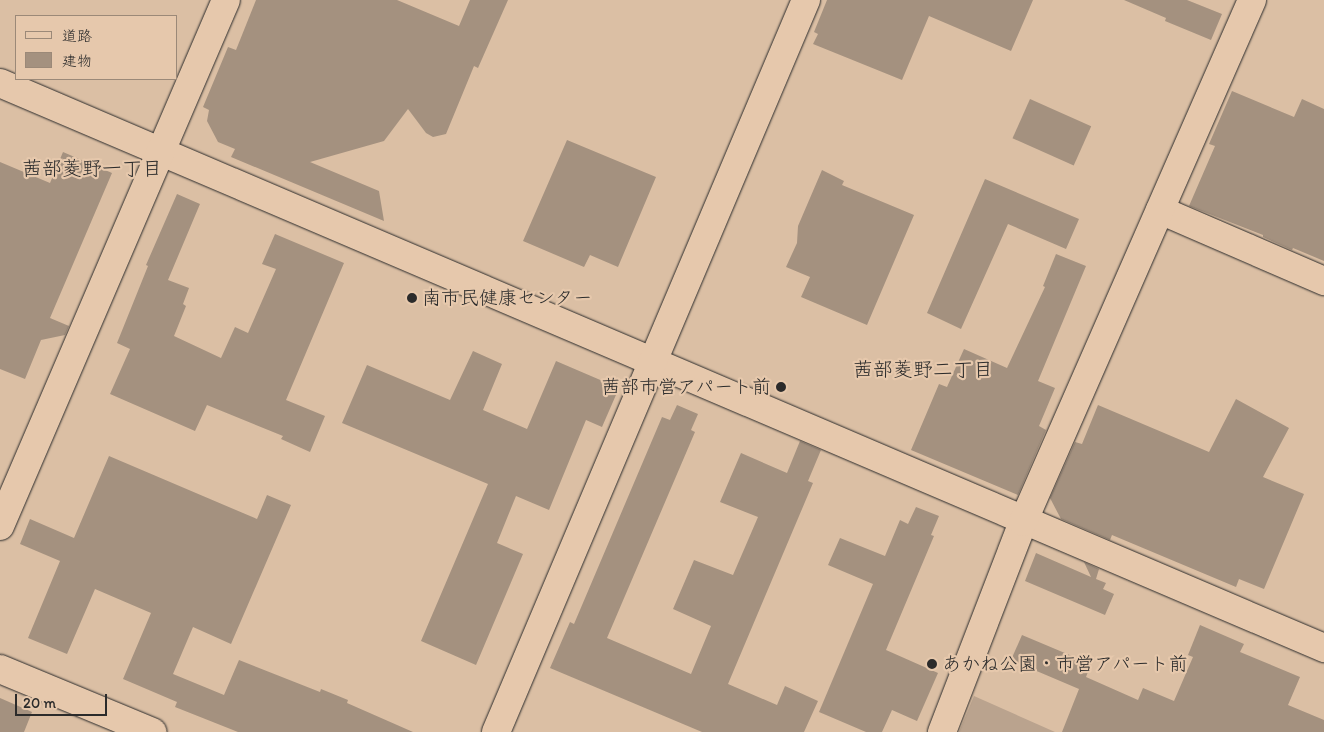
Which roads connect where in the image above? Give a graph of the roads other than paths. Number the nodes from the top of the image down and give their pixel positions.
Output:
1 (226, 0) edge
2 (806, 0) edge
3 (1252, 0) edge
4 (0, 83) edge
5 (162, 152) junction
6 (1160, 210) junction
7 (1324, 281) edge
8 (653, 363) junction
9 (1023, 522) junction
10 (0, 526) edge
11 (1324, 648) edge
12 (0, 669) edge
13 (152, 732) edge
14 (496, 732) edge
15 (942, 732) edge

1 - 5 street
2 - 8 street
3 - 6 street
4 - 5 street
5 - 8 street
5 - 10 street
6 - 7 street
6 - 9 street
8 - 9 street
8 - 14 street
9 - 11 street
9 - 15 street
12 - 13 street

